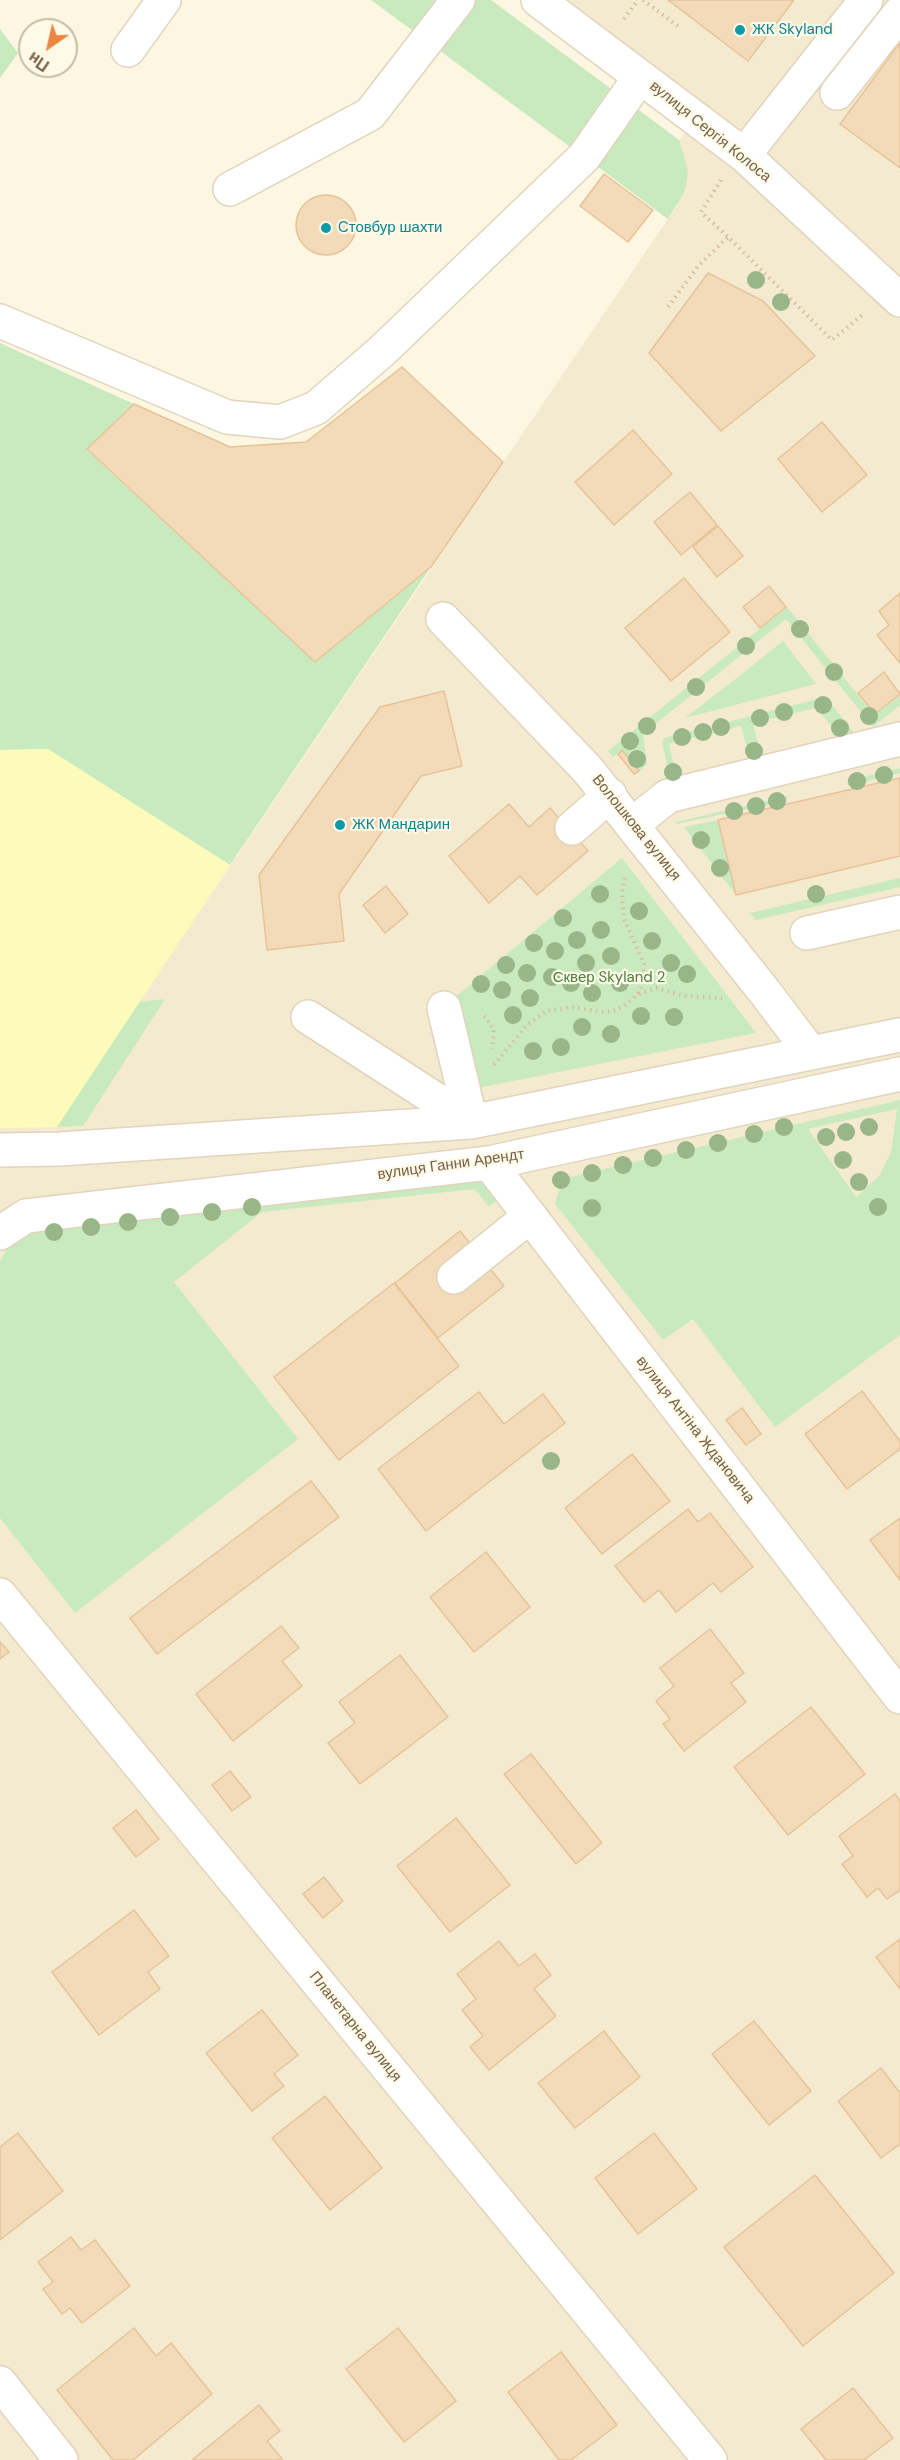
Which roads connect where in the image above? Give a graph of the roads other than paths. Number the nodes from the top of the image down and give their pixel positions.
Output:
1 (164, 0) edge
2 (458, 0) edge
3 (538, 0) edge
4 (859, 8) edge
5 (890, 25) edge
6 (128, 50) dead end
7 (640, 77) junction
8 (837, 93) dead end
9 (743, 154) junction
10 (230, 189) dead end
11 (900, 300) edge
12 (0, 321) edge
13 (443, 619) dead end
14 (900, 738) edge
15 (610, 795) junction
16 (633, 824) junction
17 (572, 828) dead end
18 (900, 912) edge
19 (807, 933) dead end
20 (444, 1008) dead end
21 (308, 1017) dead end
22 (900, 1035) edge
23 (811, 1053) junction
24 (900, 1074) edge
25 (471, 1122) junction
26 (0, 1150) edge
27 (489, 1162) junction
28 (530, 1216) junction
29 (0, 1233) edge
30 (454, 1277) dead end
31 (0, 1595) edge
32 (900, 1697) edge
33 (0, 2383) edge
34 (61, 2460) edge
35 (710, 2460) edge

1 - 6 street
2 - 10 street
3 - 7 street, вулиця Сергія Колоса
4 - 5 street
4 - 9 street
5 - 8 street
7 - 9 street, вулиця Сергія Колоса
7 - 12 street
9 - 11 street, вулиця Сергія Колоса
13 - 15 street, Волошкова вулиця
14 - 16 street
15 - 16 street, Волошкова вулиця
15 - 17 street
16 - 23 street, Волошкова вулиця
18 - 19 street
20 - 25 street
21 - 25 street
22 - 23 street
23 - 25 street
24 - 27 street, вулиця Ганни Арендт
25 - 26 street
27 - 28 street, вулиця Антіна Ждановича
27 - 29 street, вулиця Ганни Арендт
28 - 30 street
28 - 32 street, вулиця Антіна Ждановича
31 - 35 street, Планетарна вулиця
33 - 34 street

